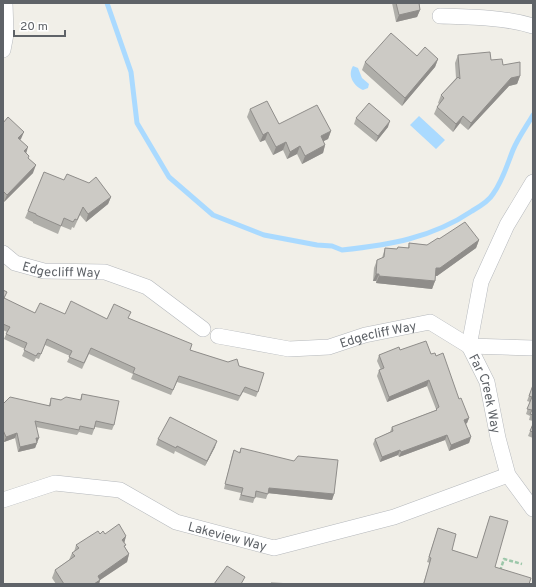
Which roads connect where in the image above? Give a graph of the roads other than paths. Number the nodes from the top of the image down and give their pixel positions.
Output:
1 (5, 3) edge
2 (440, 16) dead end
3 (533, 26) edge
4 (3, 50) edge
5 (533, 182) edge
6 (3, 252) edge
7 (203, 329) dead end
8 (218, 336) dead end
9 (469, 346) junction
10 (533, 348) edge
11 (508, 475) junction
12 (3, 500) edge
13 (533, 509) edge

1 - 4 street
2 - 3 street
5 - 9 street, Far Creek Way
6 - 7 street, Edgecliff Way
8 - 9 street, Edgecliff Way
9 - 10 street, Edgecliff Way
9 - 11 street, Far Creek Way
11 - 12 street, Lakeview Way
11 - 13 street

